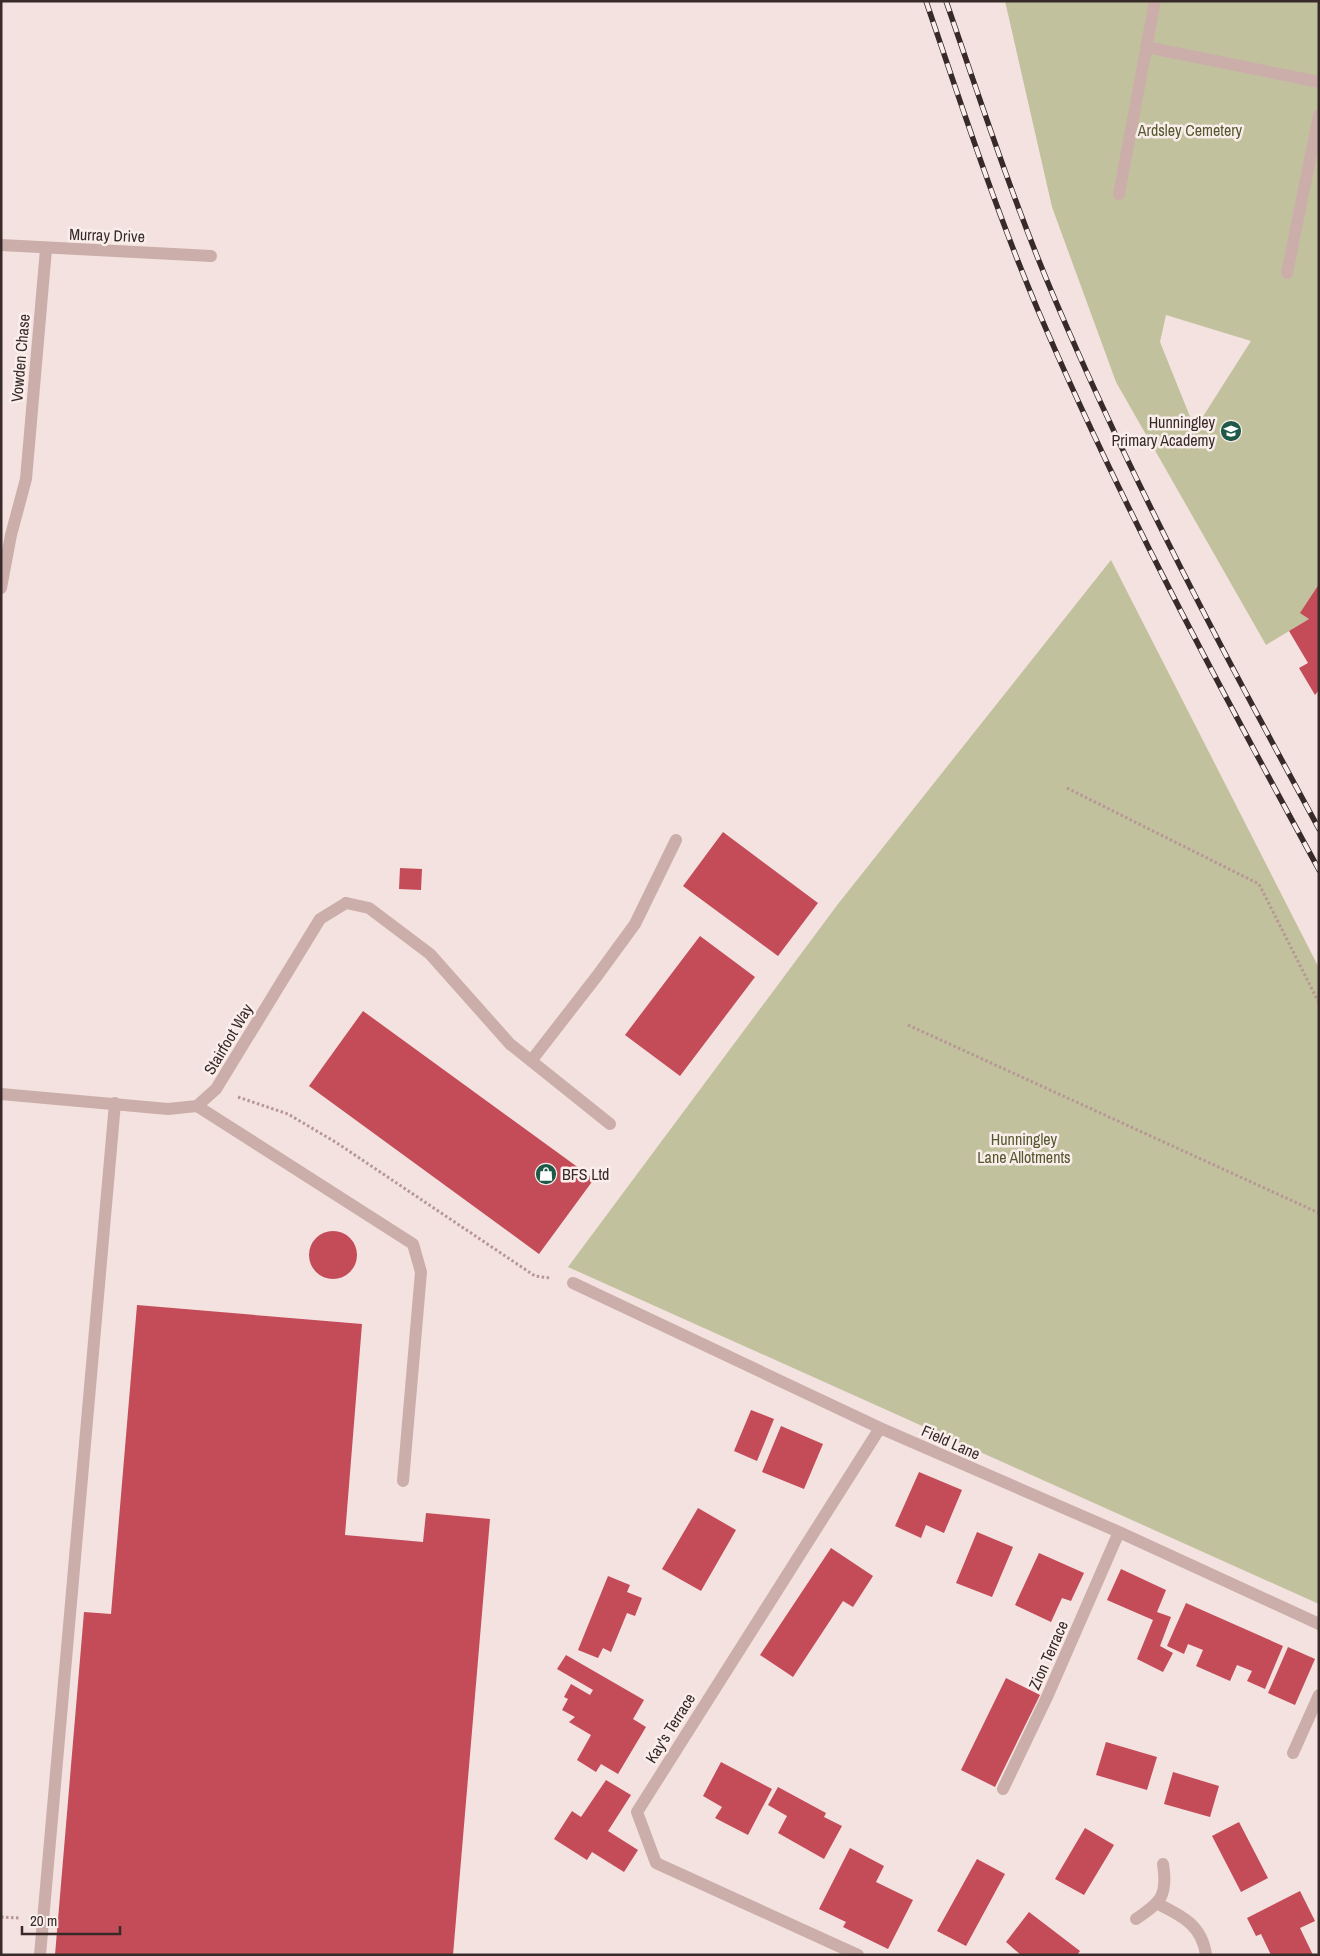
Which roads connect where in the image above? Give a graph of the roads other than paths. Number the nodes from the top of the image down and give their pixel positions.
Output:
1 (1155, 1) edge
2 (1146, 46) junction
3 (1319, 82) edge
4 (1319, 115) edge
5 (1119, 194) dead end
6 (1, 245) edge
7 (46, 248) junction
8 (211, 256) dead end
9 (1287, 273) dead end
10 (1, 588) edge
11 (676, 840) dead end
12 (531, 1061) junction
13 (1, 1094) edge
14 (115, 1103) junction
15 (197, 1106) junction
16 (610, 1124) dead end
17 (573, 1283) road end
18 (880, 1428) junction
19 (403, 1480) dead end
20 (1118, 1532) junction
21 (1319, 1624) edge
22 (1319, 1696) edge
23 (1293, 1754) dead end
24 (1003, 1789) dead end
25 (1163, 1864) dead end
26 (1158, 1904) junction
27 (1136, 1919) dead end
28 (40, 1955) edge
29 (858, 1955) edge
30 (1206, 1955) edge

1 - 2 street
2 - 3 street
2 - 5 street
4 - 9 street
6 - 7 street, Murray Drive
7 - 8 street, Murray Drive
7 - 10 street, Vowden Chase
11 - 12 street
12 - 15 street, Stairfoot Way
12 - 16 street
13 - 14 street
14 - 15 street
14 - 28 street
15 - 19 street
17 - 18 street, Field Lane
18 - 20 street, Field Lane
18 - 29 street, Kay's Terrace
20 - 21 street, Field Lane
20 - 24 street, Zion Terrace
22 - 23 street
25 - 26 street
26 - 27 street
26 - 30 street

